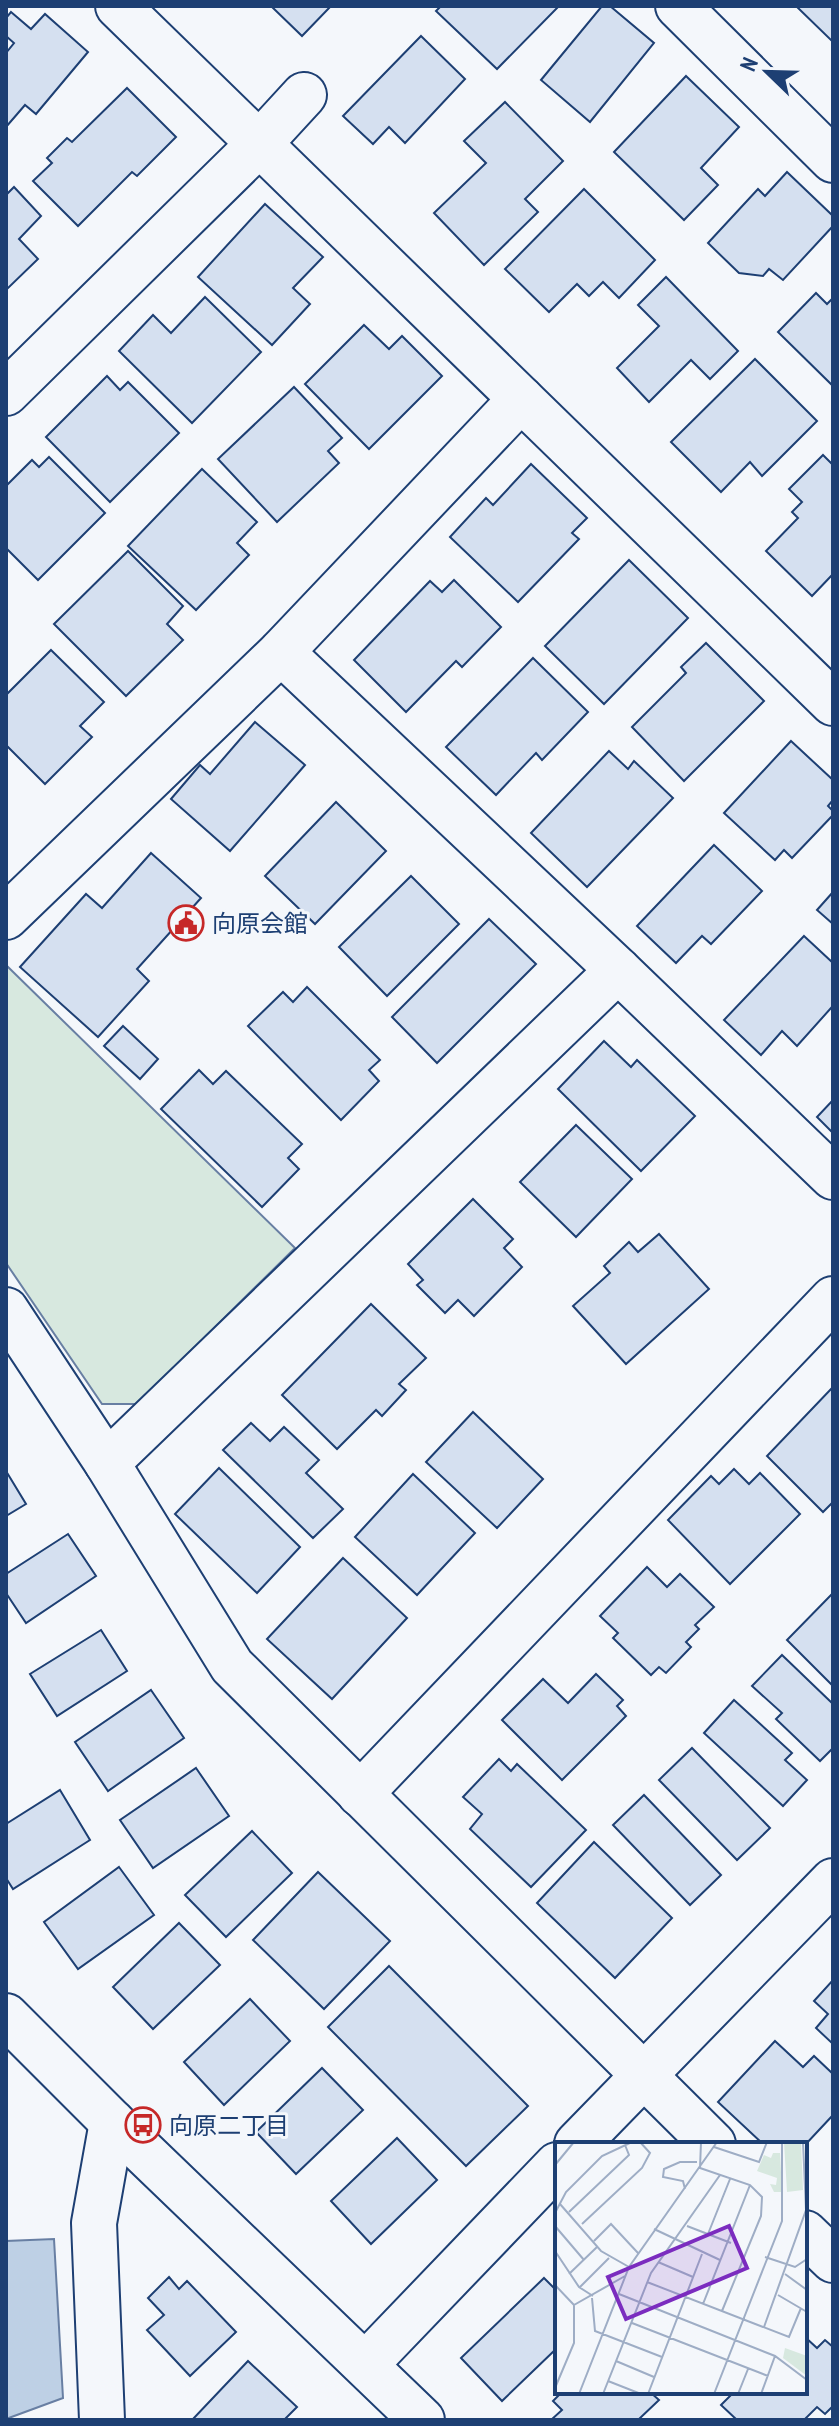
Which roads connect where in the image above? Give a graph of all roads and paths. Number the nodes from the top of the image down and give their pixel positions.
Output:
1 (118, 6) edge
2 (678, 6) edge
3 (304, 95) dead end
4 (258, 145) junction
5 (833, 160) edge
6 (6, 393) edge
7 (521, 399) junction
8 (281, 652) junction
9 (833, 703) edge
10 (6, 917) edge
11 (618, 970) junction
12 (833, 1177) edge
13 (833, 1299) edge
14 (6, 1310) edge
15 (107, 1463) junction
16 (360, 1794) junction
17 (833, 1881) edge
18 (6, 2016) edge
19 (642, 2076) junction
20 (112, 2122) junction
21 (579, 2142) edge
22 (711, 2142) edge
23 (555, 2167) edge
24 (807, 2235) edge
25 (833, 2260) edge
26 (366, 2364) junction
27 (102, 2420) edge
28 (422, 2420) edge

1 - 4 street
2 - 5 street
3 - 4 street
4 - 6 street
4 - 7 street
7 - 8 street
7 - 9 street
8 - 10 street
8 - 11 street
11 - 12 street
11 - 15 street
13 - 16 street
14 - 15 street
15 - 16 street
16 - 19 street
17 - 19 street
18 - 20 street
19 - 21 street
19 - 22 street
20 - 26 street
20 - 27 street
23 - 26 street
24 - 25 street
26 - 28 street

